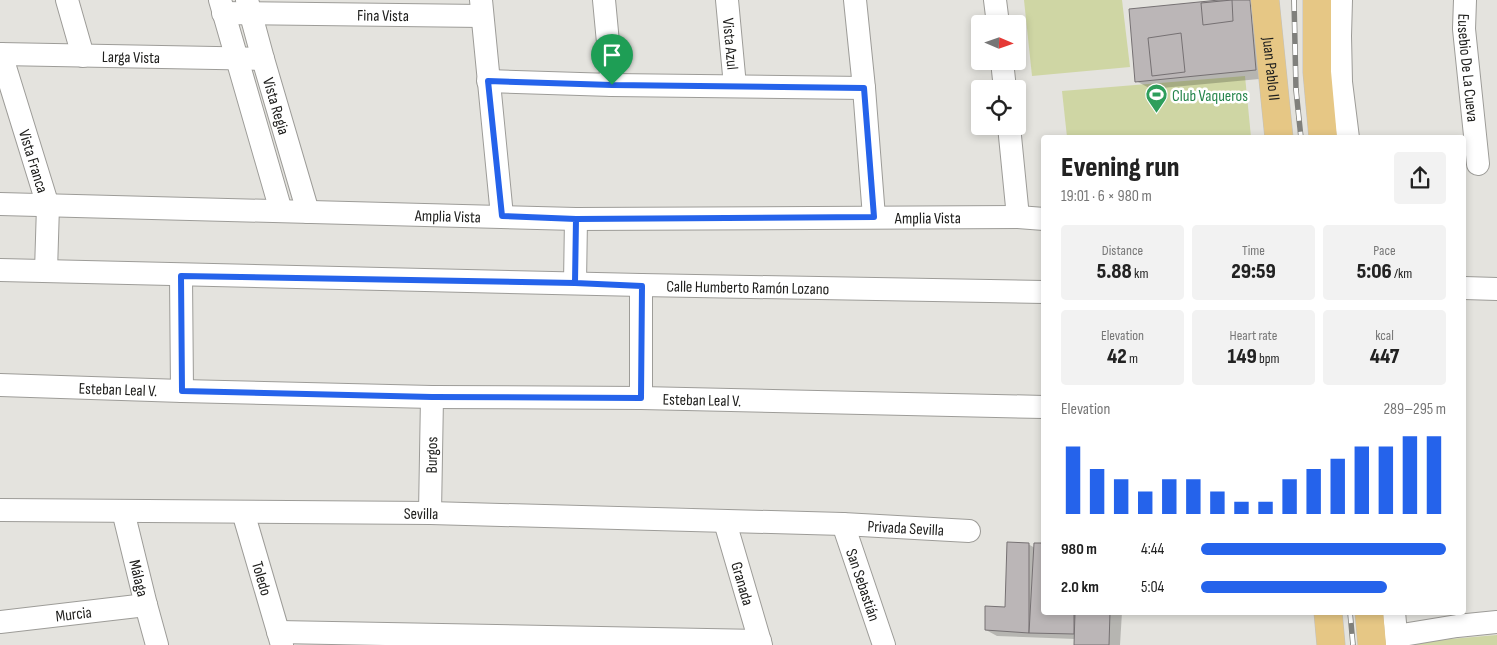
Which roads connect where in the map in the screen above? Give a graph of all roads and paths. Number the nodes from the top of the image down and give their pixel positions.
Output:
1 (67, 0) edge
2 (604, 0) edge
3 (727, 0) edge
4 (855, 0) edge
5 (995, 0) edge
6 (1265, 0) edge
7 (1317, 0) edge
8 (1341, 0) edge
9 (1465, 0) edge
10 (248, 6) edge
11 (222, 7) edge
12 (365, 7) edge
13 (481, 8) edge
14 (997, 15) edge
15 (1, 54) edge
16 (83, 56) junction
17 (236, 59) junction
18 (263, 59) junction
19 (488, 81) junction
20 (612, 85) junction
21 (735, 86) junction
22 (864, 88) junction
23 (1010, 135) edge
24 (1279, 135) edge
25 (1323, 135) edge
26 (1348, 135) edge
27 (1480, 164) edge
28 (0, 204) edge
29 (48, 206) junction
30 (281, 212) junction
31 (308, 212) junction
32 (502, 216) junction
33 (874, 217) junction
34 (1018, 217) junction
35 (576, 219) junction
36 (1041, 219) edge
37 (0, 270) edge
38 (46, 271) junction
39 (181, 276) junction
40 (575, 283) junction
41 (642, 286) junction
42 (1466, 288) edge
43 (1497, 289) edge
44 (1041, 292) edge
45 (0, 385) edge
46 (182, 391) junction
47 (432, 397) junction
48 (641, 398) junction
49 (1041, 407) edge
50 (0, 510) edge
51 (123, 511) junction
52 (243, 512) junction
53 (430, 513) junction
54 (725, 522) junction
55 (843, 524) junction
56 (969, 531) dead end
57 (146, 605) junction
58 (1328, 615) edge
59 (1371, 615) edge
60 (1394, 615) edge
61 (1456, 619) edge
62 (0, 622) edge
63 (1497, 622) edge
64 (280, 638) edge
65 (1389, 642) edge
66 (760, 643) edge
67 (157, 645) edge
68 (884, 645) edge
69 (1332, 645) edge

1 - 16 street
2 - 20 street
3 - 21 street, Vista Azul
4 - 22 street
5 - 14 street
6 - 24 main road, Juan Pablo II
7 - 25 main road
8 - 26 street
9 - 27 street, Eusebio De La Cueva
10 - 11 street, Fina Vista
10 - 12 street, Fina Vista
10 - 18 street, Vista Regia
11 - 17 street, Vista Regia
12 - 13 street, Fina Vista
13 - 19 street
15 - 16 street, Larga Vista
15 - 29 street, Vista Franca
16 - 17 street, Larga Vista
17 - 18 street, Larga Vista
17 - 30 street, Vista Regia
18 - 31 street, Vista Regia
19 - 20 street
19 - 32 street
20 - 21 street
21 - 22 street
22 - 33 street
23 - 34 street
28 - 29 street, Amplia Vista
29 - 30 street, Amplia Vista
29 - 38 street, Vista Franca
30 - 31 street, Amplia Vista
31 - 32 street, Amplia Vista
32 - 35 street, Amplia Vista
33 - 34 street, Amplia Vista
33 - 35 street, Amplia Vista
34 - 36 street, Amplia Vista
35 - 40 street
37 - 38 street, Calle Humberto Ramón Lozano
38 - 39 street, Calle Humberto Ramón Lozano
39 - 40 street, Calle Humberto Ramón Lozano
39 - 46 street
40 - 41 street, Calle Humberto Ramón Lozano
41 - 44 street, Calle Humberto Ramón Lozano
41 - 48 street
42 - 43 street
45 - 46 street, Esteban Leal V.
46 - 47 street, Esteban Leal V.
47 - 48 street, Esteban Leal V.
47 - 53 street, Burgos
48 - 49 street, Esteban Leal V.
50 - 51 street, Sevilla
51 - 52 street, Sevilla
51 - 57 street, Málaga
52 - 53 street, Sevilla
52 - 64 street, Toledo
53 - 54 street, Sevilla
54 - 55 street, Sevilla
54 - 66 street, Granada
55 - 56 street, Privada Sevilla
55 - 68 street, San Sebastián
57 - 62 street, Murcia
57 - 67 street, Málaga
58 - 69 main road
59 - 65 main road
60 - 65 street
61 - 63 street
61 - 65 street
64 - 66 street

